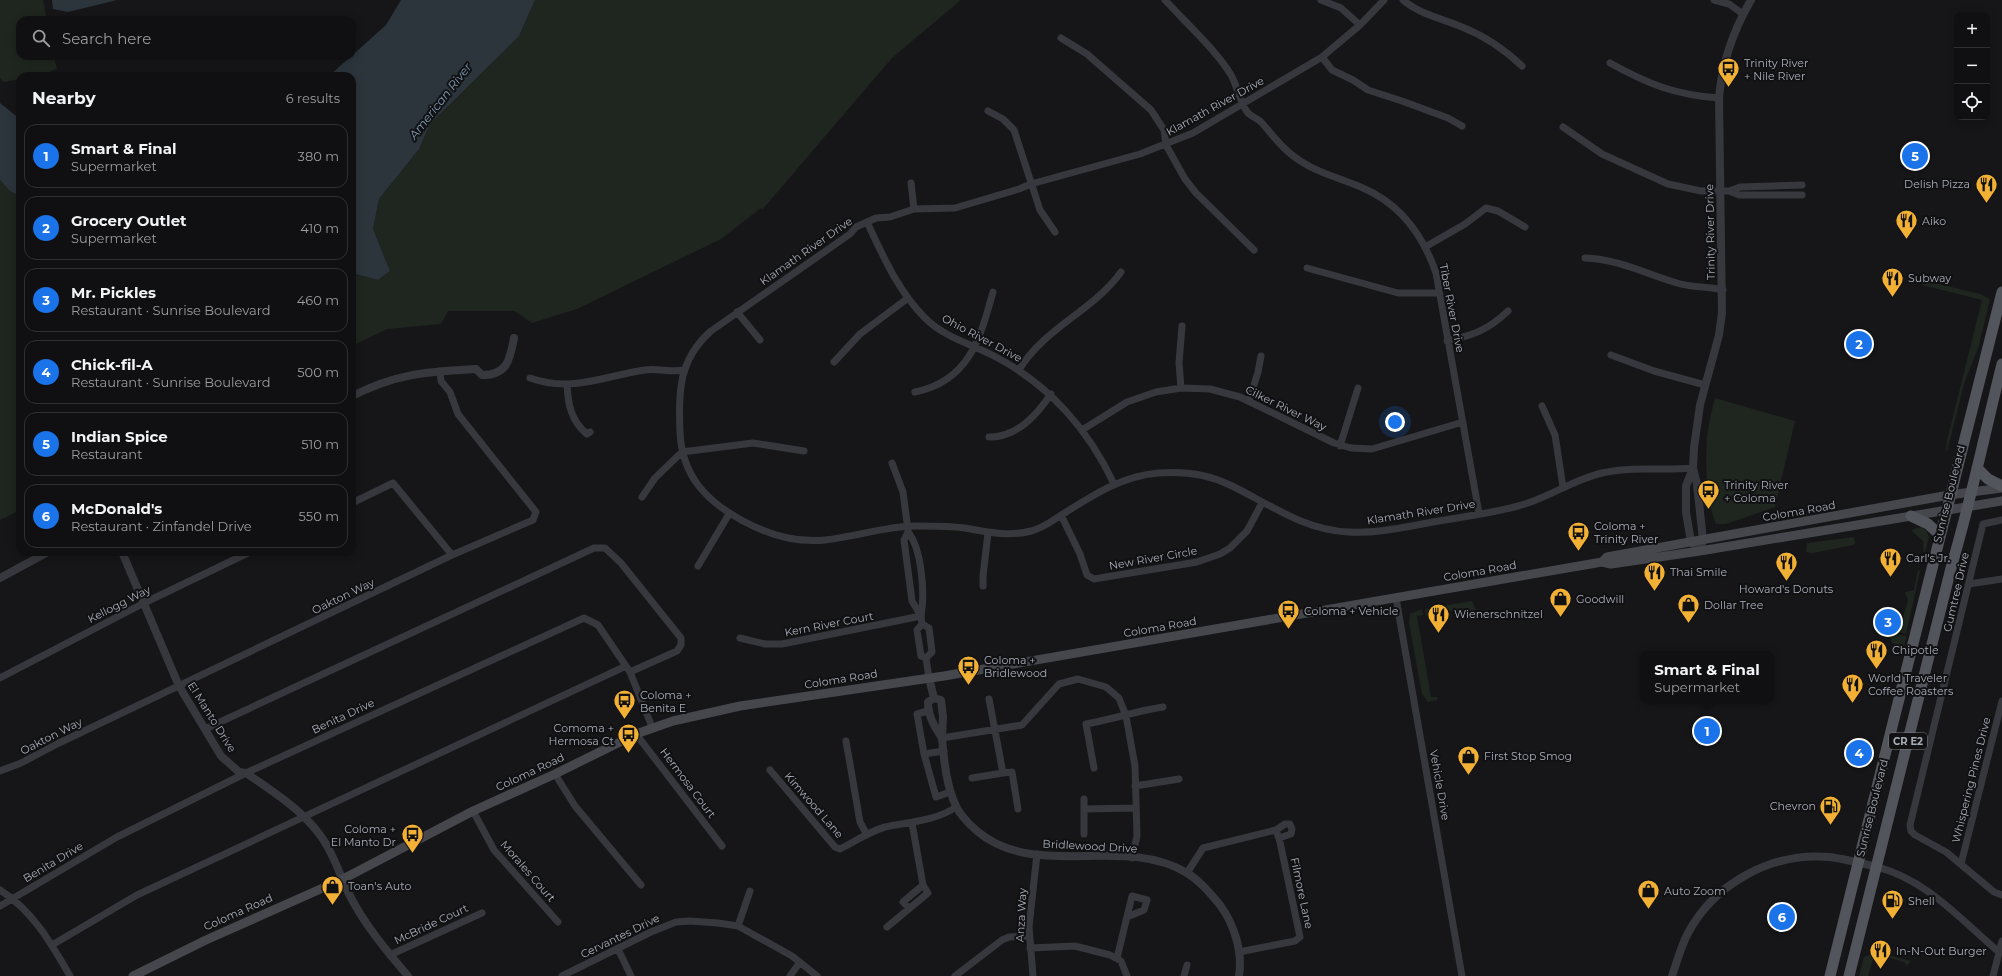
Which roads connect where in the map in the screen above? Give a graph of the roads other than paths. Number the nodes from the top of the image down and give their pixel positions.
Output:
1 (1165, 0) edge
2 (1321, 0) edge
3 (1384, 0) edge
4 (1403, 0) edge
5 (1714, 0) edge
6 (1751, 0) edge
7 (1743, 14) junction
8 (1360, 25) junction
9 (1060, 38) dead end
10 (1322, 57) junction
11 (1610, 63) dead end
12 (1522, 66) dead end
13 (1719, 98) junction
14 (1243, 104) junction
15 (988, 111) dead end
16 (1462, 126) dead end
17 (1563, 127) dead end
18 (1166, 145) junction
19 (911, 183) dead end
20 (1031, 184) junction
21 (1802, 185) dead end
22 (1725, 191) junction
23 (1802, 195) dead end
24 (914, 209) junction
25 (867, 222) junction
26 (1525, 227) dead end
27 (1055, 232) dead end
28 (1425, 247) junction
29 (1254, 250) dead end
30 (1585, 258) dead end
31 (1307, 268) dead end
32 (1121, 272) dead end
33 (1722, 290) junction
34 (993, 292) dead end
35 (2002, 292) edge
36 (1439, 293) junction
37 (908, 298) junction
38 (1508, 311) dead end
39 (737, 312) junction
40 (1182, 326) dead end
41 (514, 338) dead end
42 (760, 340) dead end
43 (1447, 341) junction
44 (975, 346) junction
45 (1611, 355) dead end
46 (1260, 356) dead end
47 (834, 362) dead end
48 (2002, 364) edge
49 (684, 370) junction
50 (1019, 370) junction
51 (440, 371) junction
52 (530, 378) dead end
53 (567, 385) junction
54 (1705, 385) junction
55 (1181, 388) junction
56 (1358, 388) dead end
57 (915, 392) dead end
58 (356, 394) edge
59 (1051, 394) junction
60 (1249, 401) junction
61 (1542, 406) dead end
62 (1463, 422) junction
63 (1082, 430) junction
64 (590, 432) dead end
65 (989, 437) dead end
66 (1340, 446) junction
67 (804, 450) dead end
68 (682, 452) junction
69 (892, 463) dead end
70 (1693, 468) junction
71 (1977, 468) junction
72 (1114, 484) junction
73 (1563, 487) junction
74 (2002, 487) edge
75 (1972, 493) junction
76 (1949, 495) junction
77 (642, 497) dead end
78 (356, 501) edge
79 (2002, 501) edge
80 (1262, 503) junction
81 (1969, 506) junction
82 (1946, 510) junction
83 (1479, 513) junction
84 (729, 514) junction
85 (1061, 515) junction
86 (1911, 516) junction
87 (2002, 520) edge
88 (908, 529) junction
89 (988, 533) junction
90 (1939, 534) junction
91 (1703, 540) junction
92 (1691, 542) junction
93 (1700, 551) junction
94 (41, 556) edge
95 (124, 556) edge
96 (242, 556) edge
97 (452, 556) junction
98 (1602, 562) junction
99 (698, 566) dead end
100 (0, 578) edge
101 (2002, 579) edge
102 (1969, 584) junction
103 (983, 586) dead end
104 (1396, 598) junction
105 (144, 603) junction
106 (921, 616) junction
107 (922, 624) junction
108 (740, 638) dead end
109 (926, 658) junction
110 (628, 669) junction
111 (0, 678) edge
112 (929, 678) junction
113 (180, 686) junction
114 (934, 698) junction
115 (989, 699) dead end
116 (2002, 701) edge
117 (1163, 707) dead end
118 (928, 711) junction
119 (1126, 716) junction
120 (652, 727) junction
121 (205, 729) junction
122 (995, 730) junction
123 (636, 734) junction
124 (942, 738) junction
125 (846, 741) dead end
126 (944, 751) junction
127 (924, 754) junction
128 (1094, 768) dead end
129 (0, 770) edge
130 (770, 770) dead end
131 (246, 772) junction
132 (1002, 773) junction
133 (556, 774) junction
134 (972, 778) dead end
135 (1179, 779) dead end
136 (1134, 786) junction
137 (950, 792) junction
138 (1084, 799) dead end
139 (956, 807) junction
140 (1084, 808) junction
141 (1136, 808) junction
142 (1018, 809) dead end
143 (473, 811) junction
144 (305, 818) junction
145 (912, 823) junction
146 (1276, 830) junction
147 (1084, 834) dead end
148 (867, 835) junction
149 (1279, 838) junction
150 (722, 846) dead end
151 (1038, 854) junction
152 (1132, 858) junction
153 (1858, 863) junction
154 (1961, 864) junction
155 (1877, 867) junction
156 (1187, 873) junction
157 (342, 879) junction
158 (641, 885) dead end
159 (0, 890) edge
160 (750, 891) dead end
161 (2002, 895) edge
162 (12, 899) junction
163 (0, 906) edge
164 (482, 913) dead end
165 (1127, 917) dead end
166 (558, 922) dead end
167 (738, 926) junction
168 (887, 927) dead end
169 (1029, 936) junction
170 (2002, 941) edge
171 (52, 945) junction
172 (1030, 948) junction
173 (618, 949) junction
174 (1239, 952) junction
175 (2000, 952) junction
176 (390, 955) junction
177 (1117, 958) junction
178 (800, 962) junction
179 (1187, 965) dead end
180 (70, 976) edge
181 (133, 976) edge
182 (408, 976) edge
183 (562, 976) edge
184 (631, 976) edge
185 (790, 976) edge
186 (817, 976) edge
187 (955, 976) edge
188 (1033, 976) edge
189 (1127, 976) edge
190 (1184, 976) edge
191 (1239, 976) edge
192 (1462, 976) edge
193 (1672, 976) edge
194 (1830, 976) edge
195 (1849, 976) edge
196 (1993, 976) edge

1 - 14 street
2 - 8 street
3 - 8 street, Klamath River Drive
4 - 12 street
5 - 7 street
6 - 7 street, Trinity River Drive
7 - 13 street, Trinity River Drive
8 - 10 street, Klamath River Drive
9 - 18 street
10 - 14 street, Klamath River Drive
10 - 16 street
11 - 13 street
13 - 22 street, Trinity River Drive
14 - 18 street, Klamath River Drive
14 - 28 street, Tiber River Drive
15 - 20 street
17 - 22 street
18 - 20 street, Klamath River Drive
18 - 29 street
19 - 24 street
20 - 24 street, Klamath River Drive
20 - 27 street
21 - 22 street
22 - 23 street
22 - 33 street, Trinity River Drive
24 - 25 street, Klamath River Drive
25 - 37 street, Ohio River Drive
25 - 39 street, Klamath River Drive
26 - 28 street
28 - 36 street, Tiber River Drive
30 - 33 street
31 - 36 street
32 - 50 street
33 - 54 street, Trinity River Drive
34 - 44 street
35 - 76 main road, Sunrise Boulevard / CR E2
36 - 43 street, Tiber River Drive
37 - 44 street, Ohio River Drive
37 - 47 street
38 - 43 street
39 - 42 street
39 - 49 street, Klamath River Drive
40 - 55 street
41 - 51 street
43 - 62 street, Tiber River Drive
44 - 50 street, Ohio River Drive
44 - 57 street
45 - 54 street
46 - 60 street
48 - 71 main road, Sunrise Boulevard / CR E2
49 - 53 street
49 - 68 street, Klamath River Drive
50 - 59 street, Ohio River Drive
51 - 58 street
51 - 97 street, Oakton Way
52 - 53 street
53 - 64 street
54 - 70 street, Trinity River Drive
55 - 60 street, Cilker River Way
55 - 63 street, Cilker River Way
56 - 66 street
59 - 63 street, Ohio River Drive
59 - 65 street
60 - 66 street, Cilker River Way
61 - 73 street
62 - 66 street, Cilker River Way
62 - 83 street, Tiber River Drive
63 - 72 street, Ohio River Drive
67 - 68 street
68 - 77 street
68 - 84 street, Klamath River Drive
69 - 88 street
70 - 73 street, Klamath River Drive
70 - 91 street, Trinity River Drive
70 - 92 street, Trinity River Drive
71 - 74 main road
71 - 75 main road, Sunrise Boulevard / CR E2
72 - 80 street, Klamath River Drive
72 - 85 street, Klamath River Drive
73 - 83 street, Klamath River Drive
74 - 75 main road, Coloma Road
75 - 76 main road, Coloma Road
75 - 81 main road, Sunrise Boulevard / CR E2
76 - 82 main road, Sunrise Boulevard / CR E2
76 - 91 main road, Coloma Road
78 - 97 street
79 - 81 main road, Coloma Road
80 - 83 street, Klamath River Drive
80 - 85 street, New River Circle
81 - 82 main road, Coloma Road
81 - 155 main road, Sunrise Boulevard / CR E2
82 - 86 main road, Coloma Road
82 - 90 main road, Sunrise Boulevard / CR E2
84 - 88 street, Klamath River Drive
84 - 99 street
85 - 89 street, Klamath River Drive
86 - 90 main road
86 - 93 main road, Coloma Road
87 - 102 street, Gumtree Drive
88 - 89 street, Klamath River Drive
88 - 106 street
88 - 106 street
89 - 103 street
90 - 153 main road, Sunrise Boulevard / CR E2
91 - 92 main road, Coloma Road
91 - 93 street, Trinity River Drive
92 - 93 street
92 - 98 main road, Coloma Road
93 - 98 main road, Coloma Road
94 - 100 street
95 - 105 street, El Manto Drive
96 - 105 street, Kellogg Way
97 - 113 street, Oakton Way
98 - 104 main road, Coloma Road
101 - 102 street
102 - 154 street, Gumtree Drive
104 - 112 main road, Coloma Road
104 - 192 street, Vehicle Drive
105 - 111 street, Kellogg Way
105 - 113 street, El Manto Drive
106 - 107 street
106 - 108 street, Kern River Court
107 - 109 street
107 - 109 street
109 - 112 street
110 - 120 street, Benita Drive
110 - 121 street
110 - 131 street, Benita Drive
110 - 144 street
112 - 114 street, Bridlewood Drive
112 - 120 main road, Coloma Road
113 - 121 street, El Manto Drive
113 - 129 street, Oakton Way
114 - 118 street
114 - 124 street, Bridlewood Drive
115 - 122 street
116 - 154 street, Whispering Pines Drive
117 - 119 street
118 - 124 street, Bridlewood Drive
118 - 127 street
119 - 122 street
119 - 128 street
119 - 136 street
120 - 123 main road, Coloma Road
121 - 131 street, El Manto Drive
122 - 124 street
122 - 132 street
123 - 133 main road, Coloma Road
123 - 150 street, Hermosa Court
124 - 126 street, Bridlewood Drive
125 - 148 street
126 - 127 street
126 - 137 street, Bridlewood Drive
127 - 137 street
130 - 148 street, Kimwood Lane
131 - 144 street, El Manto Drive
131 - 162 street, Benita Drive
132 - 134 street
132 - 142 street
133 - 143 main road, Coloma Road
133 - 158 street
135 - 136 street
136 - 141 street
137 - 139 street, Bridlewood Drive
138 - 140 street
139 - 145 street, Kimwood Lane
139 - 151 street, Bridlewood Drive
140 - 141 street
140 - 147 street
141 - 152 street
143 - 157 main road, Coloma Road
143 - 166 street, Morales Court
144 - 157 street, El Manto Drive
144 - 171 street
145 - 148 street, Kimwood Lane
145 - 168 street
146 - 149 street, Filmore Lane
146 - 149 street
146 - 156 street
149 - 174 street, Filmore Lane
151 - 152 street, Bridlewood Drive
151 - 169 street, Anza Way
152 - 156 street, Bridlewood Drive
153 - 155 street
153 - 193 street
153 - 194 main road, Sunrise Boulevard / CR E2
154 - 161 street, Gumtree Drive
155 - 175 street
155 - 195 main road, Sunrise Boulevard / CR E2
156 - 174 street, Bridlewood Drive
157 - 176 street, El Manto Drive
157 - 181 main road, Coloma Road
159 - 162 street
160 - 167 street
162 - 163 street, Benita Drive
162 - 171 street
164 - 176 street, McBride Court
165 - 177 street
167 - 173 street, Cervantes Drive
167 - 178 street, Cervantes Drive
169 - 172 street, Anza Way
169 - 187 street
170 - 175 street
171 - 180 street
172 - 177 street
172 - 188 street, Anza Way
173 - 183 street, Cervantes Drive
173 - 184 street
174 - 191 street, Bridlewood Drive
175 - 196 street
176 - 182 street, El Manto Drive
177 - 189 street
178 - 185 street
178 - 186 street, Cervantes Drive
179 - 190 street

